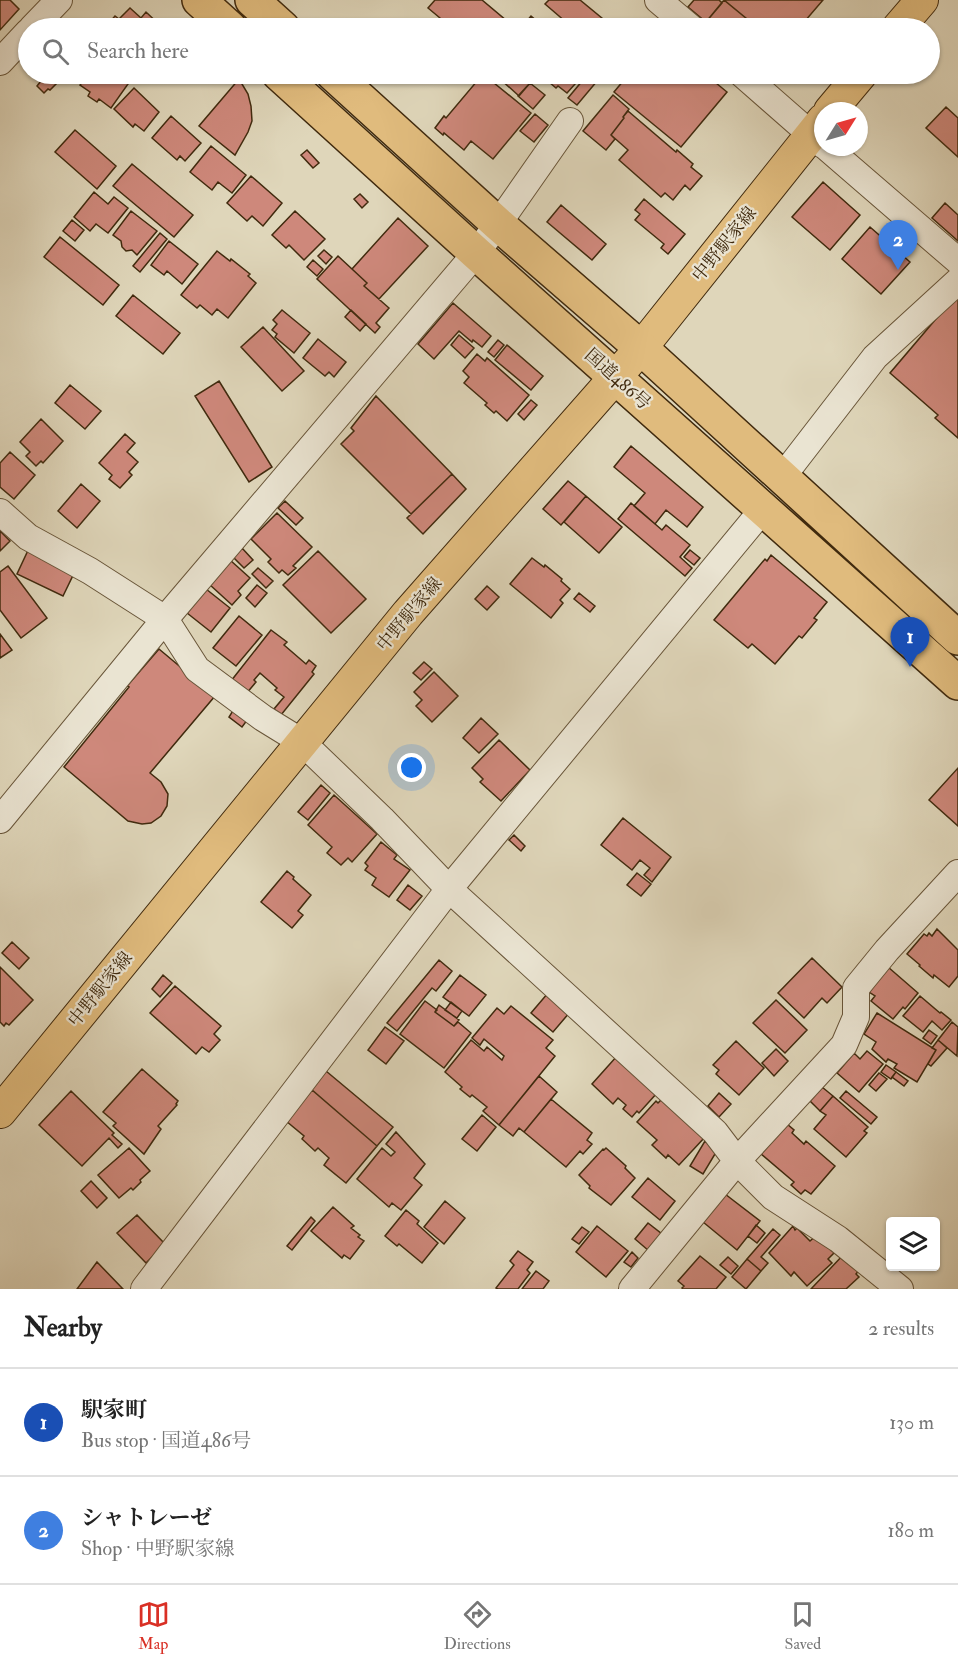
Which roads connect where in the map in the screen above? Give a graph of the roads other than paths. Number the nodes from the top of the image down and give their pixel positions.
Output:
1 (60, 0) edge
2 (199, 0) edge
3 (252, 0) edge
4 (658, 0) edge
5 (922, 0) edge
6 (42, 18) edge
7 (219, 18) edge
8 (273, 18) edge
9 (679, 18) edge
10 (907, 18) edge
11 (18, 43) edge
12 (0, 62) edge
13 (290, 84) edge
14 (344, 84) edge
15 (756, 84) edge
16 (854, 84) edge
17 (842, 102) edge
18 (570, 121) dead end
19 (814, 125) edge
20 (814, 142) edge
21 (849, 156) edge
22 (498, 224) junction
23 (476, 253) junction
24 (958, 261) edge
25 (958, 281) edge
26 (641, 348) junction
27 (615, 377) junction
28 (783, 476) junction
29 (764, 508) junction
30 (0, 512) edge
31 (165, 620) junction
32 (958, 638) edge
33 (958, 683) edge
34 (302, 742) junction
35 (0, 820) edge
36 (958, 873) edge
37 (449, 889) junction
38 (0, 1112) edge
39 (737, 1161) junction
40 (144, 1289) edge
41 (632, 1289) edge
42 (900, 1289) edge

1 - 6 street
2 - 7 highway
3 - 8 highway
4 - 9 street
5 - 10 main road
11 - 12 street
13 - 23 highway, 国道486号
14 - 22 highway
15 - 19 street
16 - 17 main road, 中野駅家線
18 - 22 street
20 - 26 main road, 中野駅家線
21 - 24 street
22 - 23 street
22 - 26 highway
23 - 27 highway, 国道486号
23 - 31 street
25 - 28 street
26 - 27 main road, 中野駅家線
26 - 28 highway
27 - 29 highway, 国道486号
27 - 34 main road, 中野駅家線
28 - 32 highway
29 - 33 highway, 国道486号
29 - 37 street
30 - 31 street
31 - 34 street
31 - 35 street
34 - 37 street
34 - 38 main road, 中野駅家線
36 - 39 street
37 - 39 street
37 - 40 street
39 - 41 street
39 - 42 street

